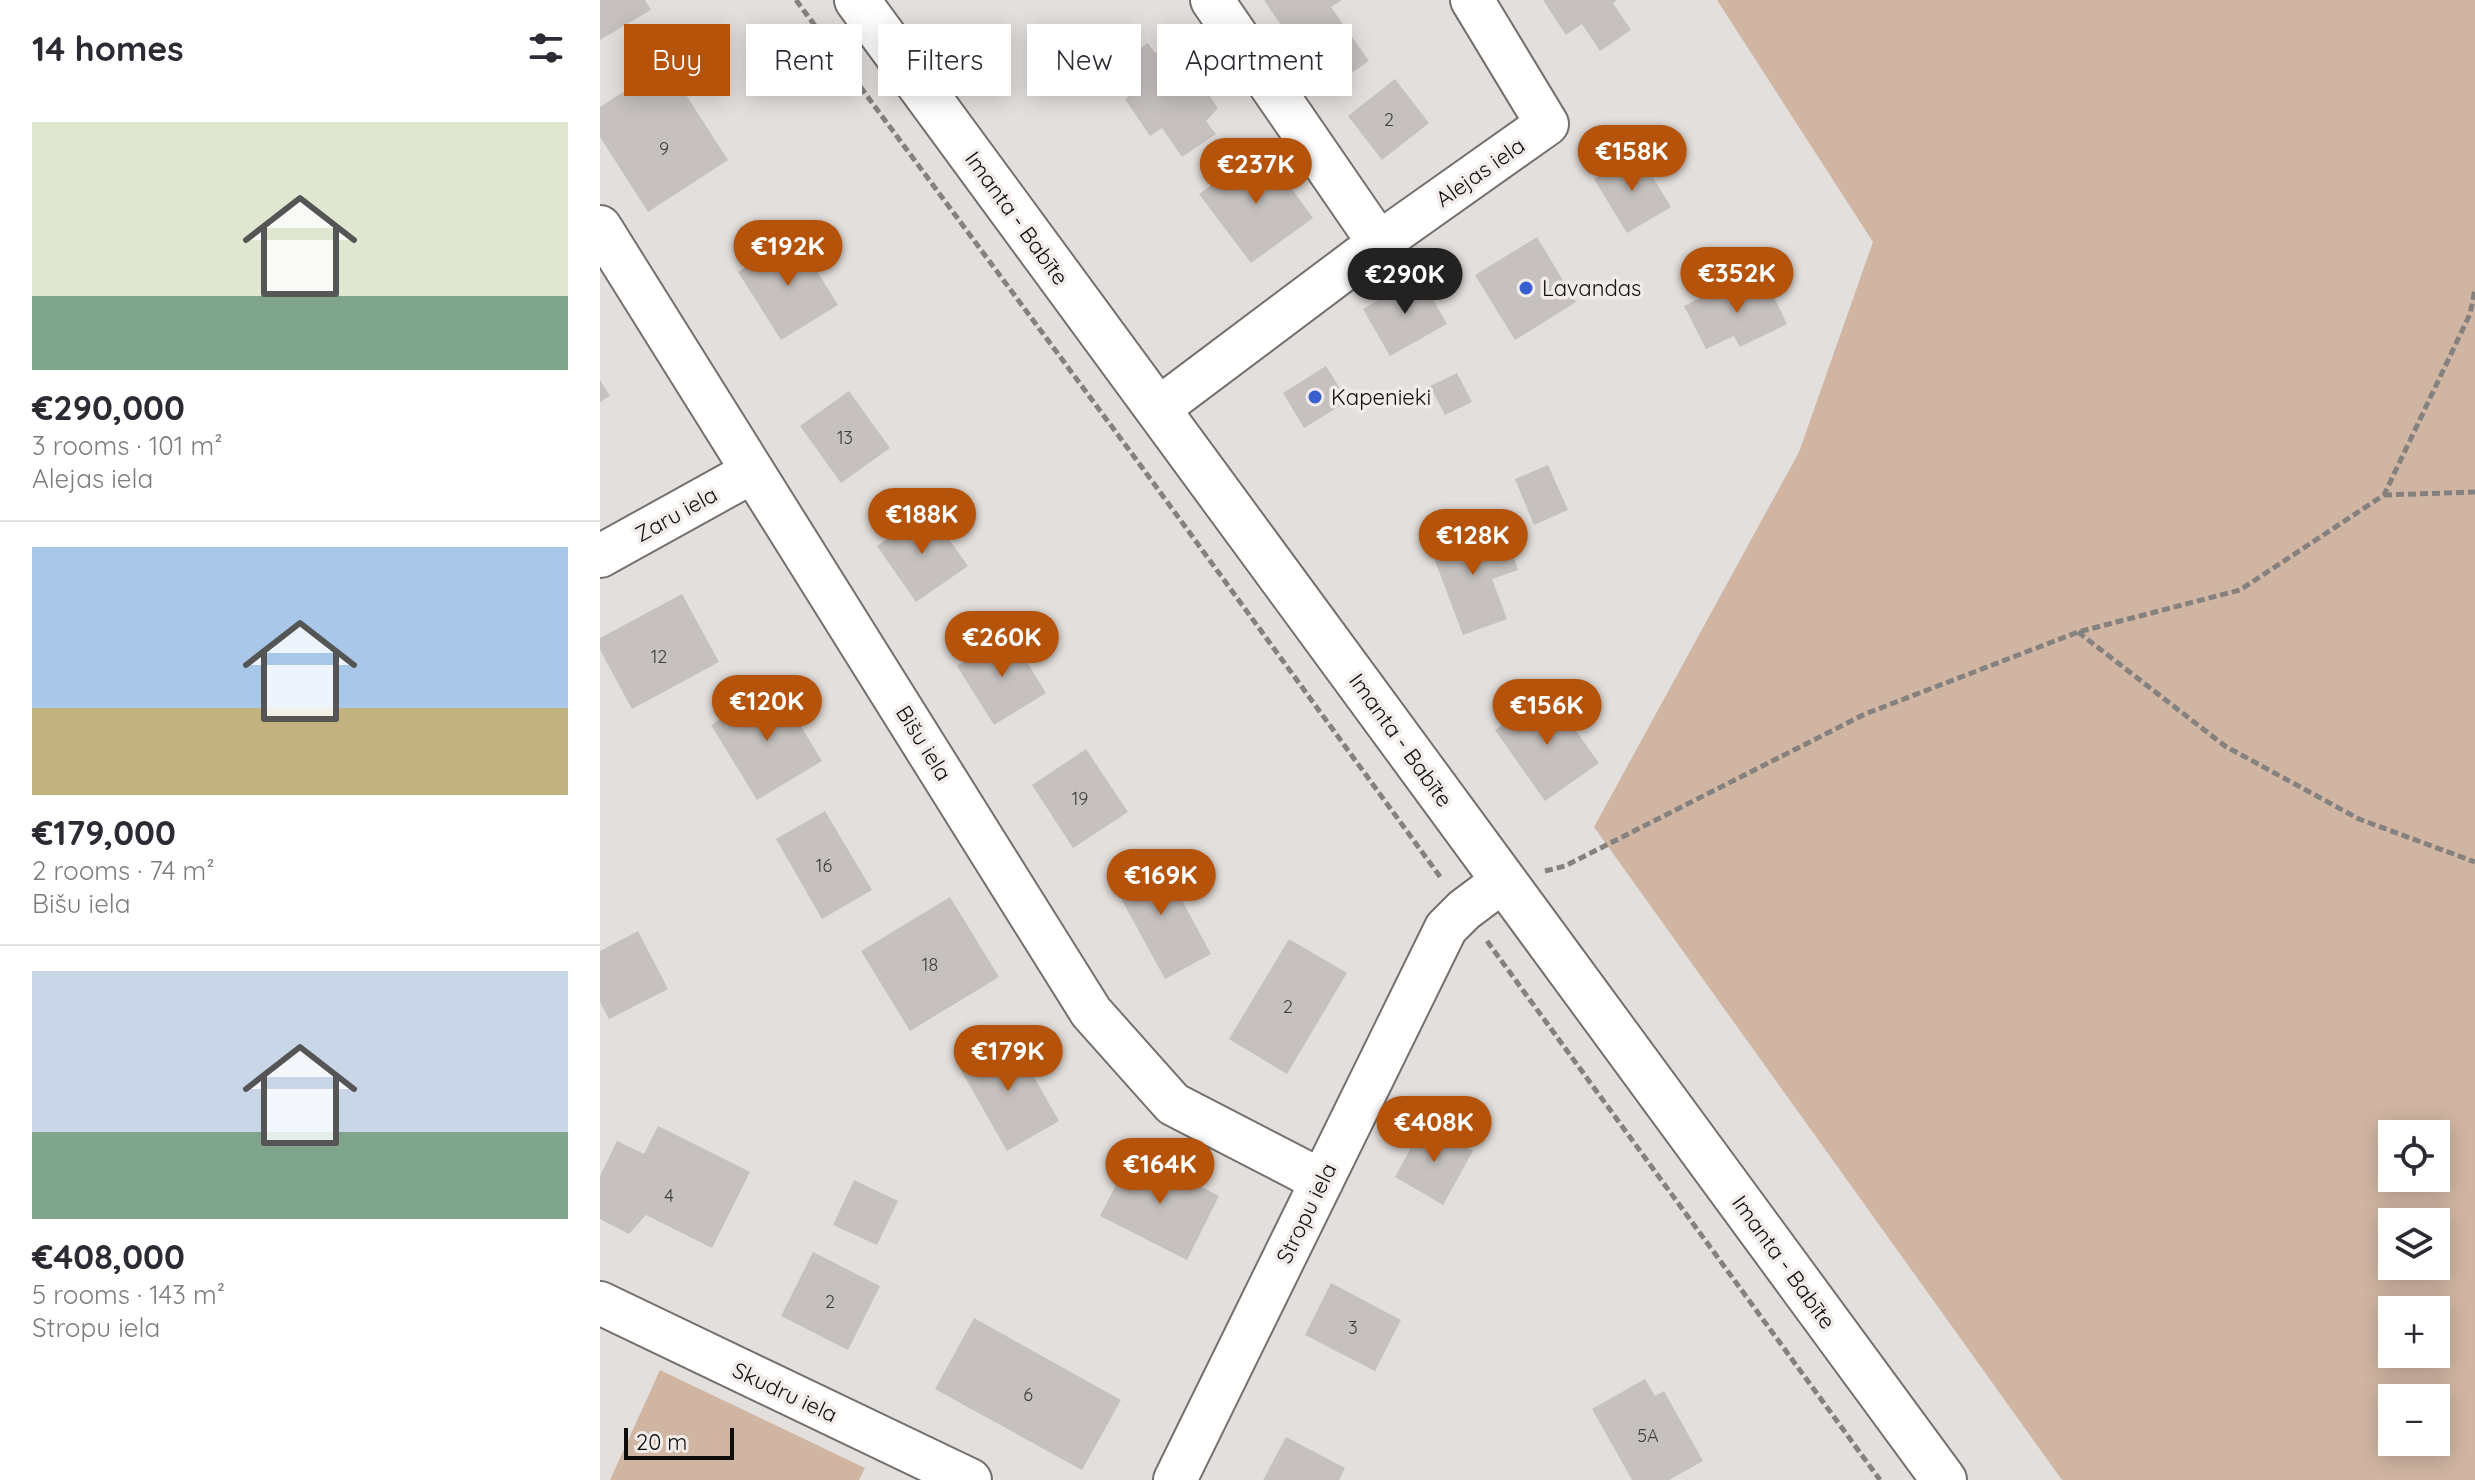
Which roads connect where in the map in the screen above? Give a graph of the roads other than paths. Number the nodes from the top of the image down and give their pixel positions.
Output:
1 (857, 0) edge
2 (1212, 0) edge
3 (1472, 0) edge
4 (600, 227) edge
5 (1379, 243) junction
6 (1158, 409) junction
7 (752, 472) junction
8 (600, 556) edge
9 (1504, 880) junction
10 (1322, 1181) junction
11 (600, 1303) edge
12 (970, 1480) edge
13 (1175, 1480) edge
14 (1944, 1480) edge

1 - 6 main road, Imanta - Babīte
2 - 5 street
3 - 5 street, Alejas iela
4 - 7 street, Bišu iela
5 - 6 street
6 - 9 main road, Imanta - Babīte
7 - 8 street, Zaru iela
7 - 10 street, Bišu iela
9 - 10 street, Stropu iela
9 - 14 main road, Imanta - Babīte
10 - 13 street, Stropu iela
11 - 12 street, Skudru iela

